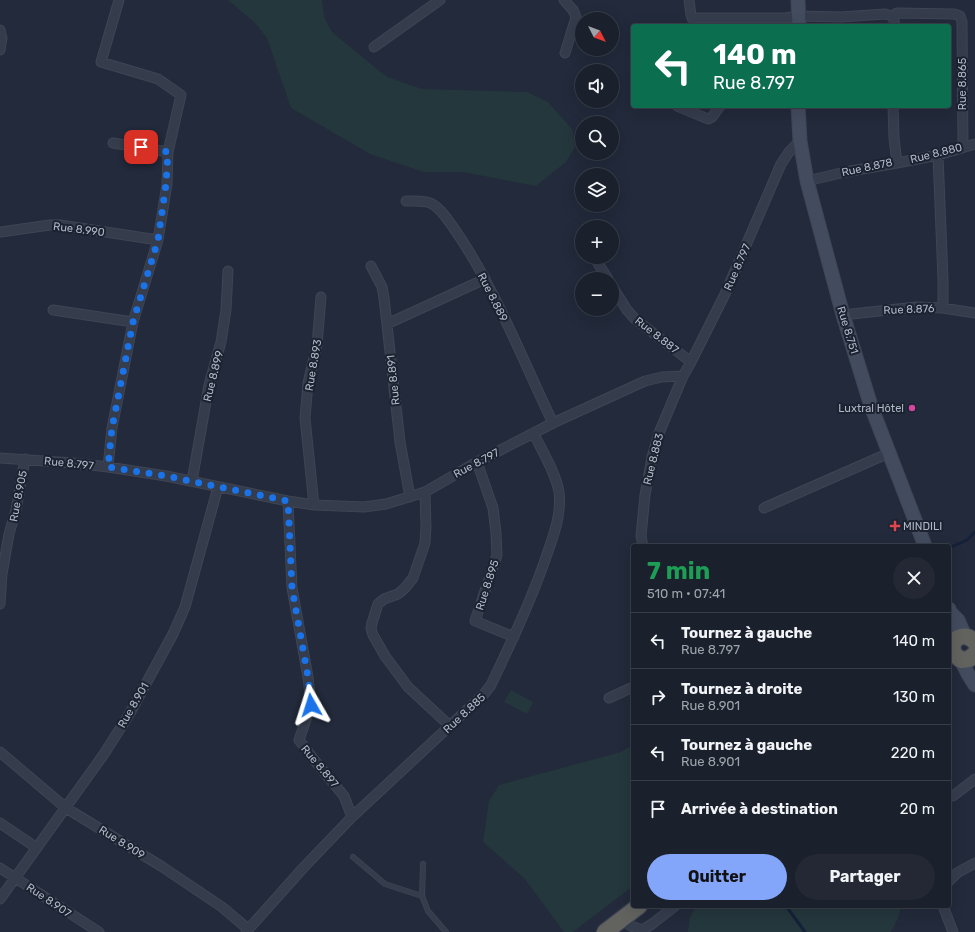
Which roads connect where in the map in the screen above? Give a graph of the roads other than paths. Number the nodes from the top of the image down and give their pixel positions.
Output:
1 (119, 0) edge
2 (440, 0) edge
3 (564, 0) edge
4 (690, 0) edge
5 (798, 0) edge
6 (893, 16) junction
7 (799, 21) edge
8 (745, 22) edge
9 (895, 24) edge
10 (0, 30) edge
11 (374, 47) dead end
12 (0, 50) edge
13 (565, 53) dead end
14 (682, 108) edge
15 (719, 108) edge
16 (798, 108) edge
17 (893, 108) edge
18 (800, 141) junction
19 (113, 143) dead end
20 (975, 144) edge
21 (964, 146) junction
22 (168, 152) junction
23 (938, 155) junction
24 (897, 163) junction
25 (807, 181) junction
26 (406, 202) dead end
27 (0, 232) edge
28 (158, 240) junction
29 (371, 266) dead end
30 (228, 271) dead end
31 (486, 279) junction
32 (321, 297) dead end
33 (619, 297) edge
34 (943, 308) junction
35 (53, 310) dead end
36 (975, 313) edge
37 (843, 315) junction
38 (133, 322) junction
39 (387, 324) junction
40 (691, 362) junction
41 (683, 376) junction
42 (553, 423) junction
43 (534, 434) junction
44 (889, 453) junction
45 (0, 458) edge
46 (25, 459) junction
47 (478, 462) junction
48 (108, 467) junction
49 (192, 481) junction
50 (218, 487) junction
51 (425, 492) junction
52 (410, 497) junction
53 (288, 501) junction
54 (314, 505) junction
55 (764, 508) dead end
56 (643, 544) edge
57 (924, 544) edge
58 (0, 604) edge
59 (951, 626) edge
60 (514, 637) junction
61 (962, 648) edge
62 (975, 685) edge
63 (631, 688) edge
64 (609, 698) dead end
65 (450, 726) junction
66 (0, 752) edge
67 (975, 779) edge
68 (951, 796) edge
69 (66, 808) junction
70 (352, 817) junction
71 (0, 823) edge
72 (37, 848) junction
73 (353, 857) dead end
74 (975, 863) edge
75 (423, 864) dead end
76 (0, 868) edge
77 (16, 877) junction
78 (951, 878) edge
79 (422, 896) junction
80 (0, 899) edge
81 (636, 908) edge
82 (672, 908) edge
83 (944, 908) edge
84 (622, 919) junction
85 (92, 930) edge
86 (247, 930) edge
87 (446, 932) edge
88 (605, 932) edge
89 (953, 932) edge

1 - 22 street
2 - 11 street
3 - 13 street
4 - 8 street
5 - 7 main road
6 - 7 street
6 - 9 street
6 - 21 street, Rue 8.865
7 - 8 street
10 - 12 street
14 - 15 street
16 - 18 main road, Rue 8.751
17 - 24 street, Rue 8.878
18 - 25 main road, Rue 8.751
18 - 40 street, Rue 8.797
19 - 22 street
20 - 21 street, Rue 8.880
21 - 23 street, Rue 8.880
22 - 28 street
23 - 24 street, Rue 8.880
23 - 34 street
24 - 25 street, Rue 8.878
25 - 37 main road, Rue 8.751
26 - 31 street, Rue 8.889
27 - 28 street, Rue 8.990
28 - 38 street
29 - 39 street, Rue 8.891
30 - 49 street, Rue 8.899
31 - 39 street
31 - 42 street, Rue 8.889
32 - 54 street, Rue 8.893
33 - 40 street, Rue 8.887
34 - 36 street, Rue 8.876
34 - 37 street, Rue 8.876
35 - 38 street
37 - 44 main road, Rue 8.751
38 - 48 street
39 - 52 street, Rue 8.891
40 - 41 street, Rue 8.797
41 - 42 street, Rue 8.797
41 - 56 street, Rue 8.883
42 - 43 street, Rue 8.797
43 - 47 street, Rue 8.797
43 - 60 street, Rue 8.885
44 - 55 street
44 - 57 main road, Rue 8.751
45 - 46 street, Rue 8.797
46 - 48 street, Rue 8.797
46 - 58 street, Rue 8.905
47 - 51 street, Rue 8.797
47 - 60 street, Rue 8.895
48 - 49 street, Rue 8.797
49 - 50 street, Rue 8.797
50 - 53 street, Rue 8.797
50 - 69 street, Rue 8.901
51 - 52 street, Rue 8.797
51 - 65 street
52 - 54 street, Rue 8.797
53 - 54 street, Rue 8.797
53 - 70 street, Rue 8.897
59 - 61 main road
60 - 65 street, Rue 8.885
61 - 62 main road
63 - 64 street
65 - 70 street, Rue 8.885
66 - 69 street, Rue 8.909
67 - 68 street
69 - 72 street, Rue 8.901
69 - 86 street, Rue 8.909
70 - 86 street, Rue 8.885
71 - 72 street
72 - 77 street, Rue 8.901
73 - 79 lane
74 - 78 street
75 - 79 lane
76 - 77 street, Rue 8.907
77 - 80 street, Rue 8.901
77 - 85 street, Rue 8.907
79 - 87 lane
81 - 84 highway
82 - 84 street
83 - 89 street
84 - 88 highway

